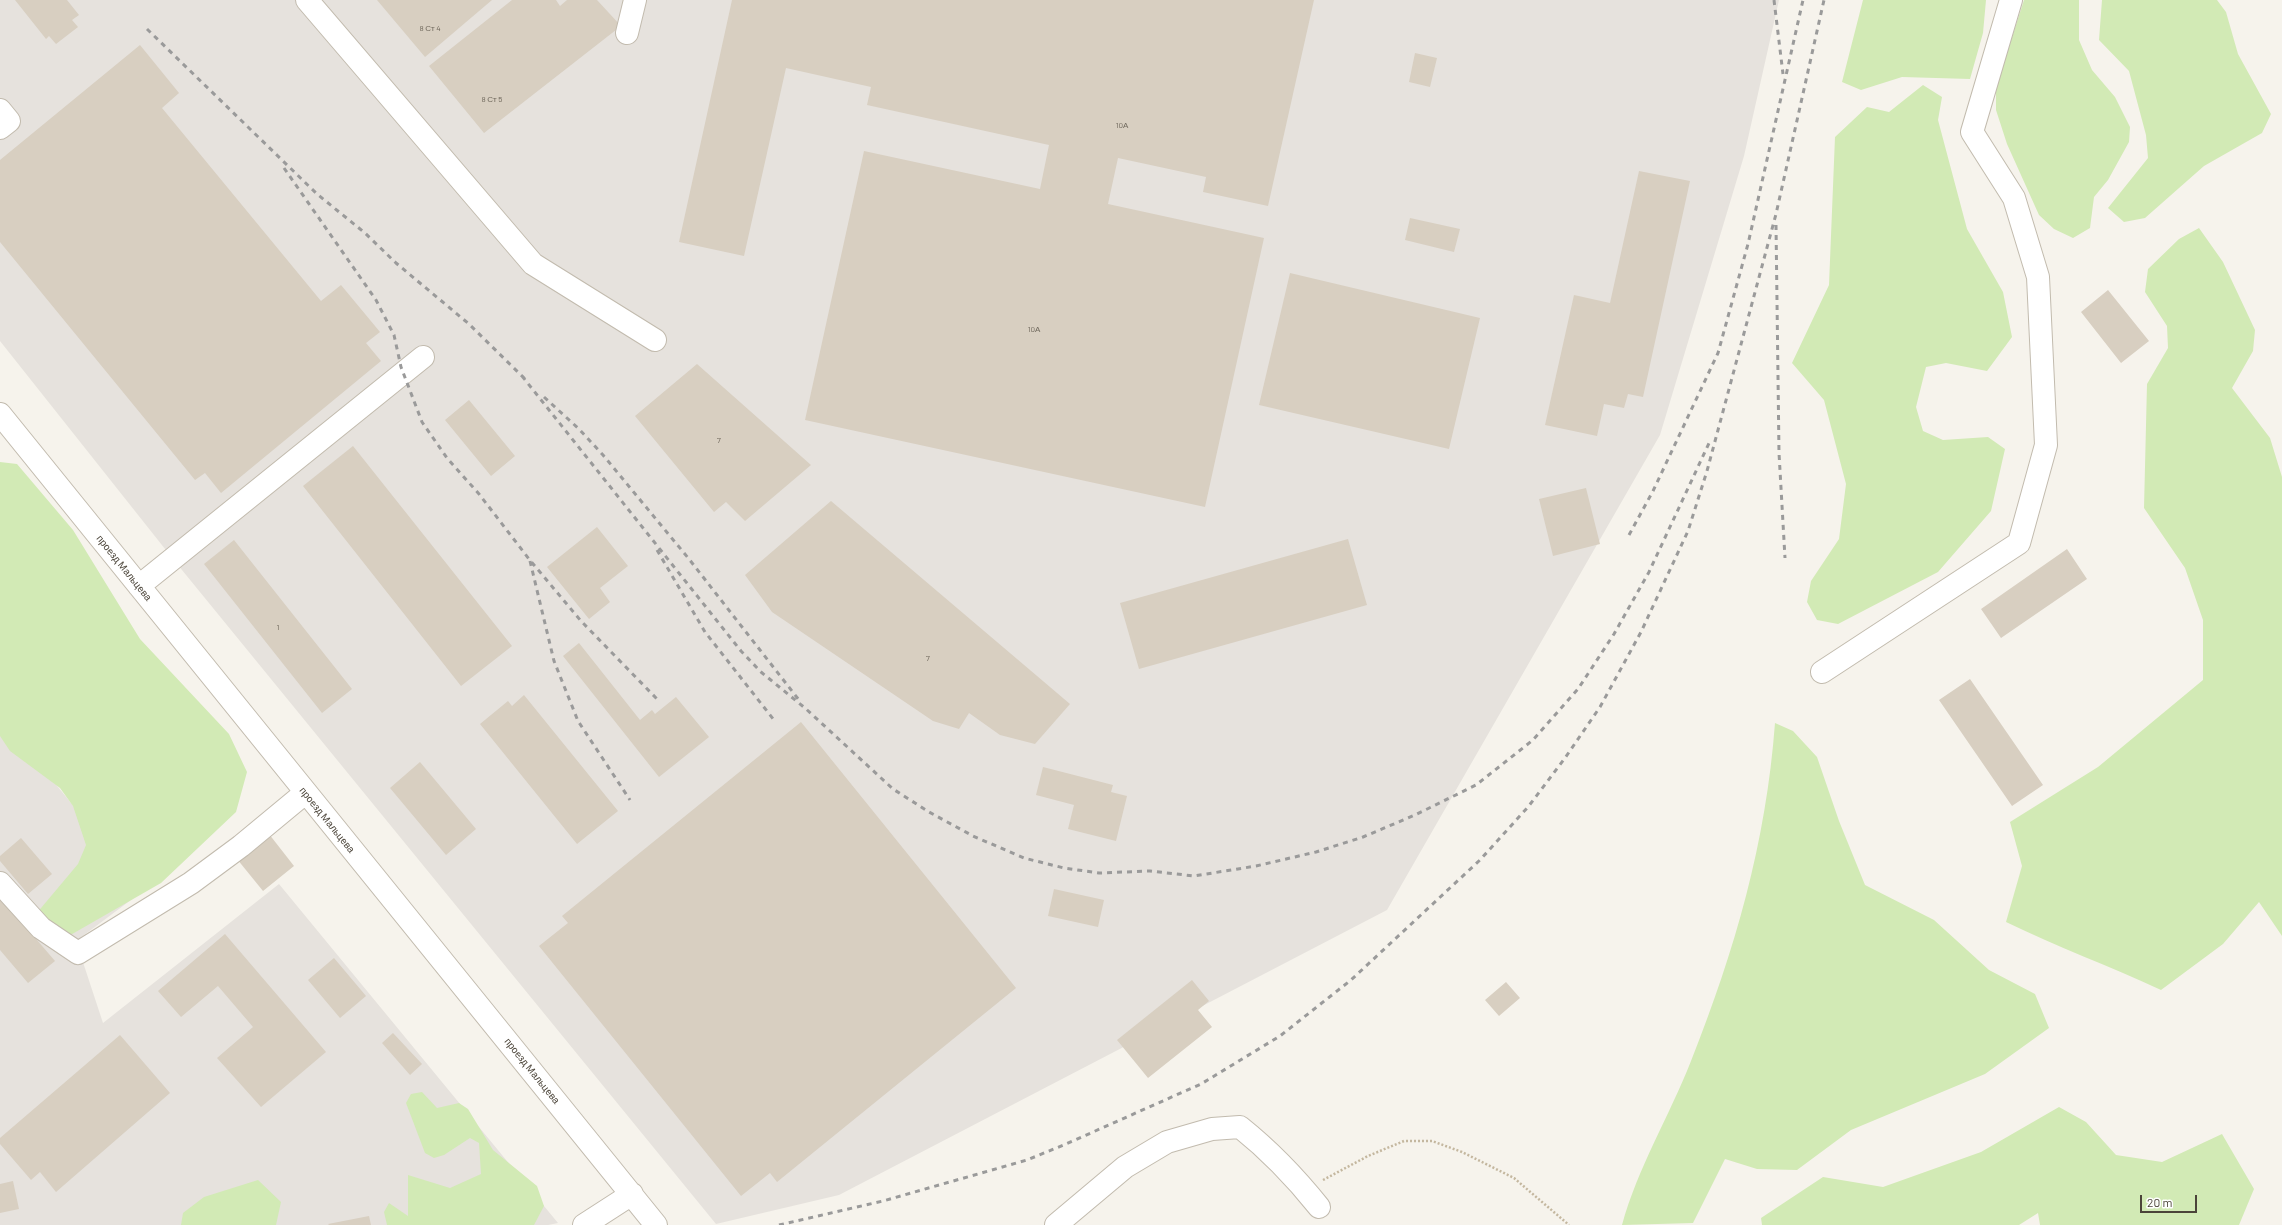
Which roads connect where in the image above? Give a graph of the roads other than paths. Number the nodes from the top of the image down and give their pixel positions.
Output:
1 (307, 0) edge
2 (635, 0) edge
3 (2011, 0) edge
4 (627, 33) dead end
5 (0, 110) edge
6 (0, 128) edge
7 (656, 340) dead end
8 (423, 357) dead end
9 (0, 414) edge
10 (139, 586) junction
11 (1822, 672) dead end
12 (305, 793) junction
13 (0, 883) edge
14 (632, 1194) junction
15 (1319, 1207) dead end
16 (584, 1225) edge
17 (656, 1225) edge
18 (1056, 1225) edge

1 - 7 street
2 - 4 street
3 - 11 street
5 - 6 street
8 - 10 street
9 - 10 street, проезд Мальцева
10 - 12 street, проезд Мальцева
12 - 13 street
12 - 14 street, проезд Мальцева
14 - 16 street
14 - 17 street, проезд Мальцева
15 - 18 street

